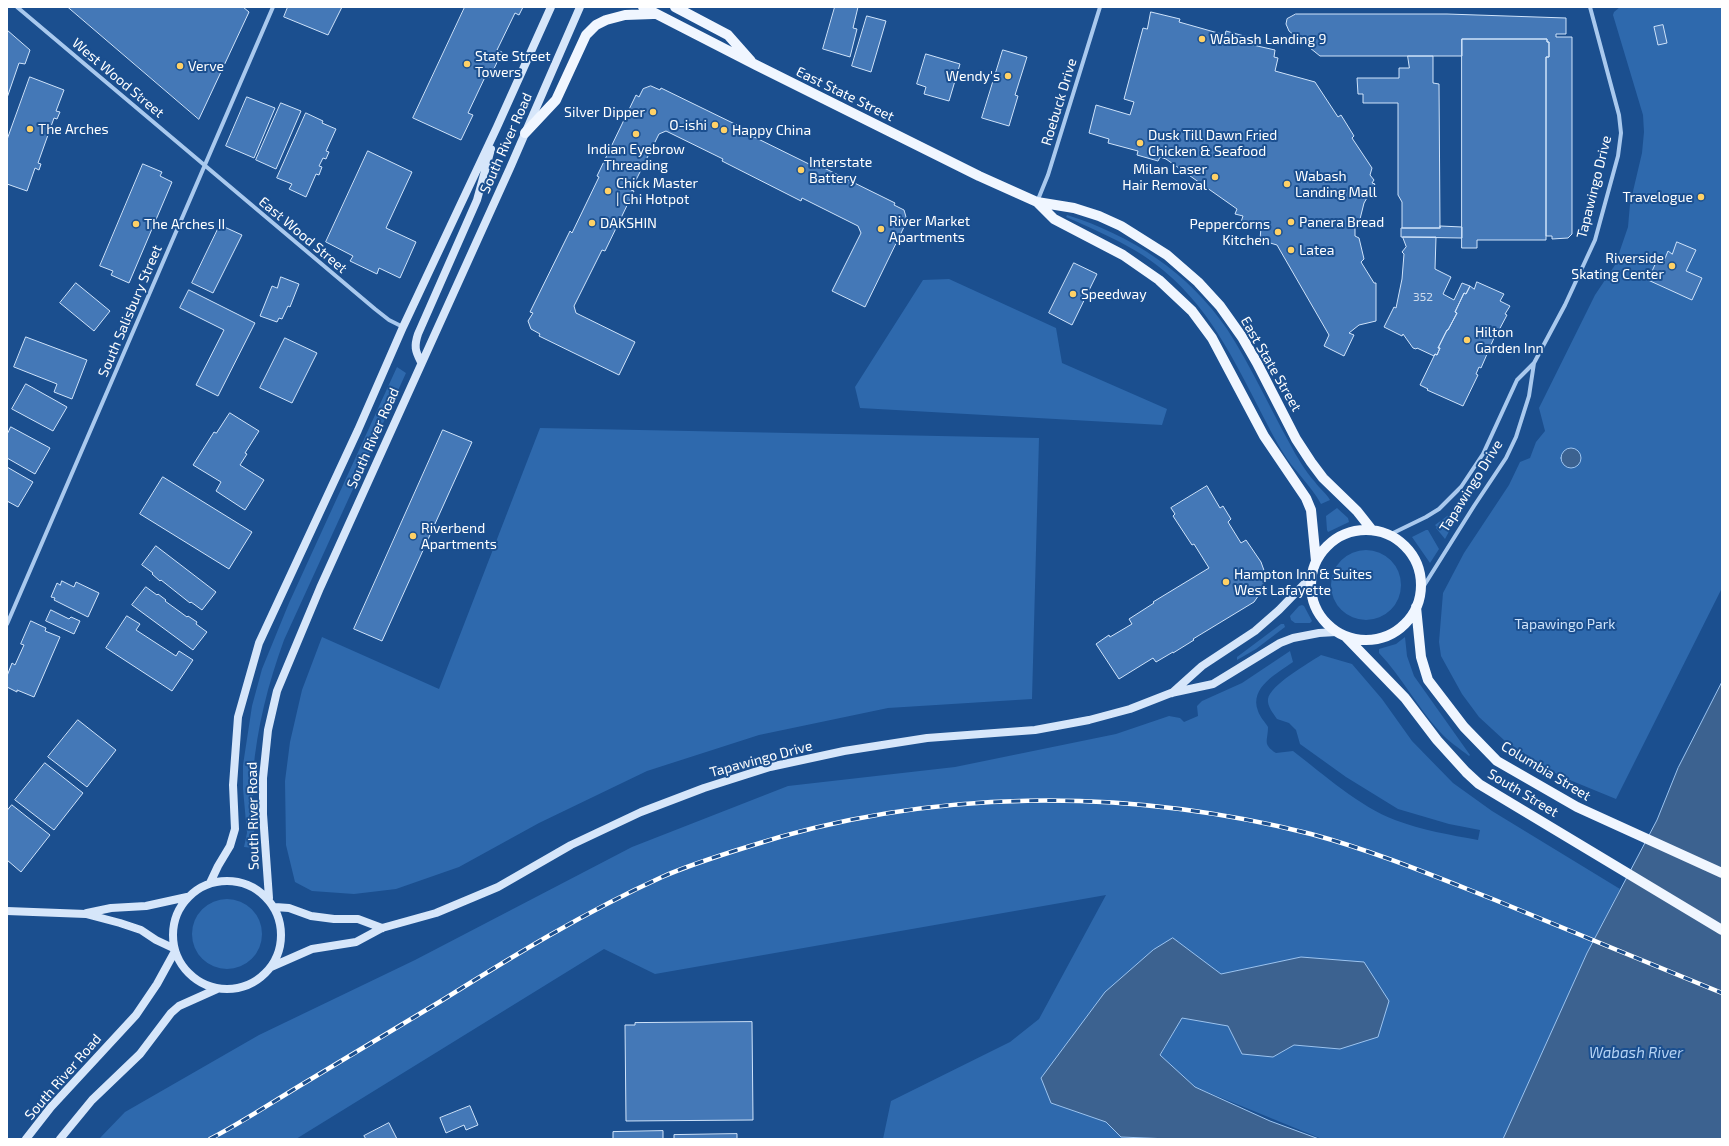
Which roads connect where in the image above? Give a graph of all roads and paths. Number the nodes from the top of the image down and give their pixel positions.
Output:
1 (17, 7) edge
2 (273, 7) edge
3 (551, 7) edge
4 (580, 7) edge
5 (643, 7) edge
6 (674, 7) edge
7 (1100, 7) edge
8 (1590, 7) edge
9 (654, 14) junction
10 (756, 65) junction
11 (497, 127) junction
12 (525, 133) junction
13 (204, 166) junction
14 (1037, 202) junction
15 (403, 327) junction
16 (421, 362) junction
17 (1534, 363) junction
18 (1372, 530) junction
19 (1390, 535) junction
20 (1316, 561) junction
21 (1311, 577) junction
22 (1420, 592) junction
23 (1416, 607) junction
24 (7, 624) edge
25 (1341, 634) junction
26 (1171, 693) junction
27 (1722, 872) edge
28 (210, 883) junction
29 (187, 897) junction
30 (269, 898) junction
31 (275, 907) junction
32 (7, 911) edge
33 (86, 914) junction
34 (382, 928) junction
35 (1722, 930) edge
36 (173, 950) junction
37 (271, 967) junction
38 (217, 988) junction
39 (26, 1139) edge
40 (60, 1139) edge

1 - 13 street, West Wood Street
2 - 13 street, South Salisbury Street
3 - 11 main road, South River Road
4 - 12 main road, South River Road
5 - 9 main road, East State Street
6 - 10 main road
7 - 14 street, Roebuck Drive
8 - 17 street, Tapawingo Drive
9 - 10 main road, East State Street
9 - 12 main road
10 - 14 main road, East State Street
11 - 15 main road, South River Road
11 - 16 main road
12 - 16 main road, South River Road
13 - 15 street, East Wood Street
13 - 24 street, South Salisbury Street
14 - 18 main road, East State Street
14 - 20 main road, East State Street
15 - 28 main road, South River Road
16 - 30 main road, South River Road
17 - 19 street, Tapawingo Drive
17 - 22 street, Tapawingo Drive
18 - 19 main road
18 - 20 main road
19 - 22 main road
20 - 21 main road
21 - 25 main road
21 - 26 main road, Tapawingo Drive
22 - 23 main road
23 - 25 main road
23 - 27 main road, Columbia Street
25 - 26 main road, Tapawingo Drive
25 - 35 main road, South Street
26 - 34 main road, Tapawingo Drive
28 - 29 main road
28 - 30 main road
29 - 33 main road
29 - 36 main road
30 - 31 main road
31 - 34 main road
31 - 37 main road
32 - 33 main road
33 - 36 main road
34 - 37 main road, Tapawingo Drive
36 - 38 main road
36 - 39 main road, South River Road
37 - 38 main road
38 - 40 main road

